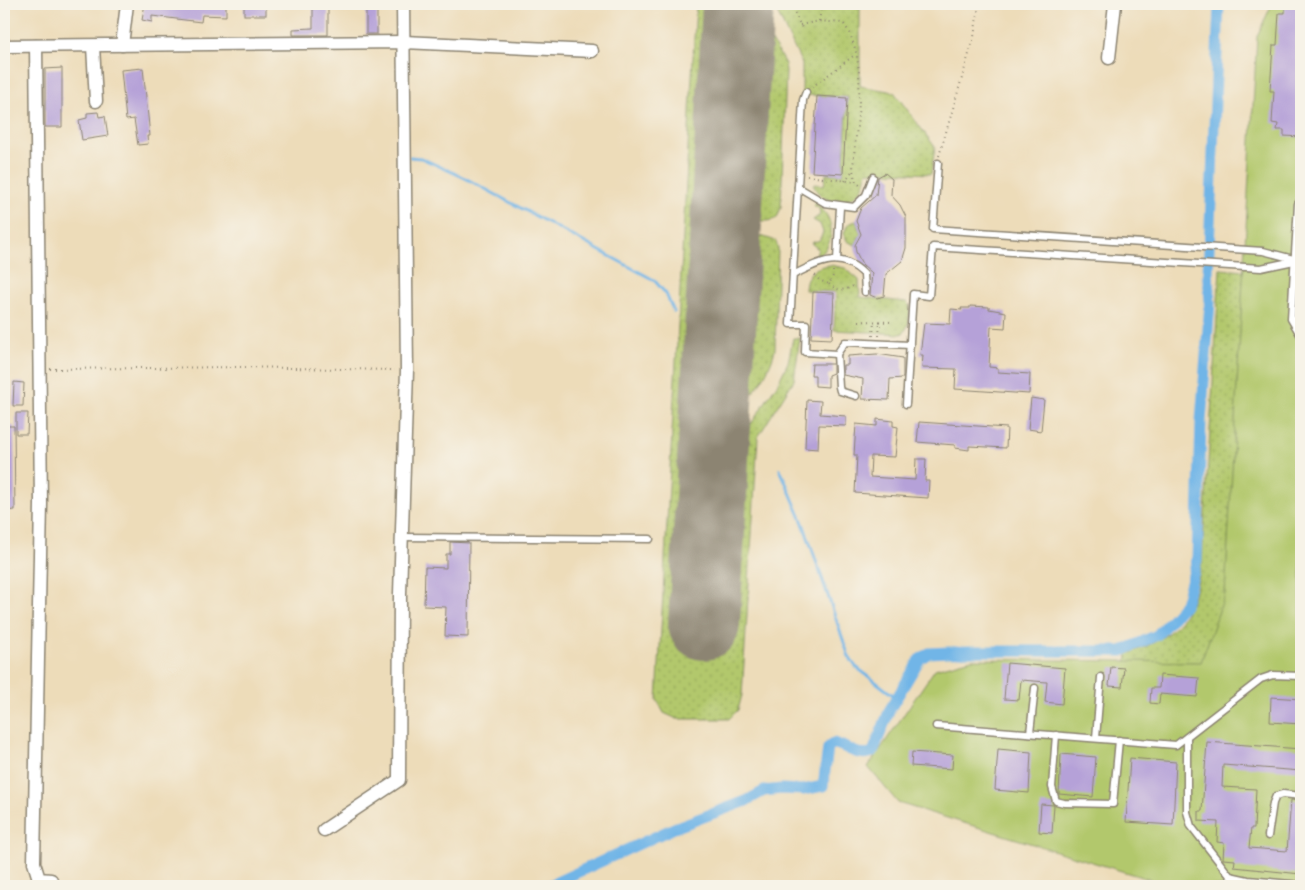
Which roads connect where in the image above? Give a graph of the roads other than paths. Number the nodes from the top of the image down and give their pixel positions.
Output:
1 (127, 4) edge
2 (403, 4) edge
3 (1114, 4) edge
4 (404, 42) junction
5 (122, 45) junction
6 (4, 46) edge
7 (36, 46) junction
8 (93, 46) junction
9 (592, 51) dead end
10 (1109, 58) dead end
11 (806, 92) road end
12 (96, 101) dead end
13 (938, 163) road end
14 (873, 177) dead end
15 (798, 187) junction
16 (1301, 200) edge
17 (840, 207) junction
18 (834, 260) junction
19 (1298, 261) edge
20 (793, 275) junction
21 (865, 292) dead end
22 (1301, 336) edge
23 (910, 345) junction
24 (837, 354) junction
25 (856, 396) dead end
26 (906, 404) dead end
27 (402, 537) junction
28 (650, 539) dead end
29 (1301, 676) edge
30 (1102, 677) dead end
31 (1035, 688) dead end
32 (936, 726) dead end
33 (1030, 733) junction
34 (1056, 735) junction
35 (1187, 737) junction
36 (1096, 738) junction
37 (1119, 740) junction
38 (1301, 796) edge
39 (324, 830) dead end
40 (1268, 836) dead end
41 (52, 880) dead end
42 (1301, 885) edge

1 - 5 street
2 - 4 street
3 - 10 street
4 - 5 street
4 - 9 street
4 - 27 street
5 - 8 street
6 - 7 street
7 - 8 street
7 - 41 street
8 - 12 street
11 - 15 lane
13 - 19 lane
14 - 17 lane
15 - 17 lane
15 - 20 lane
16 - 19 lane
17 - 18 lane
18 - 20 lane
18 - 21 lane
19 - 22 lane
19 - 23 lane
20 - 24 lane
23 - 24 lane
23 - 26 lane
24 - 25 lane
27 - 28 lane
27 - 39 street
29 - 35 lane
30 - 36 lane
31 - 33 lane
32 - 33 lane
33 - 34 lane
34 - 36 lane
34 - 37 lane
35 - 37 lane
35 - 42 lane
36 - 37 lane
38 - 40 lane

